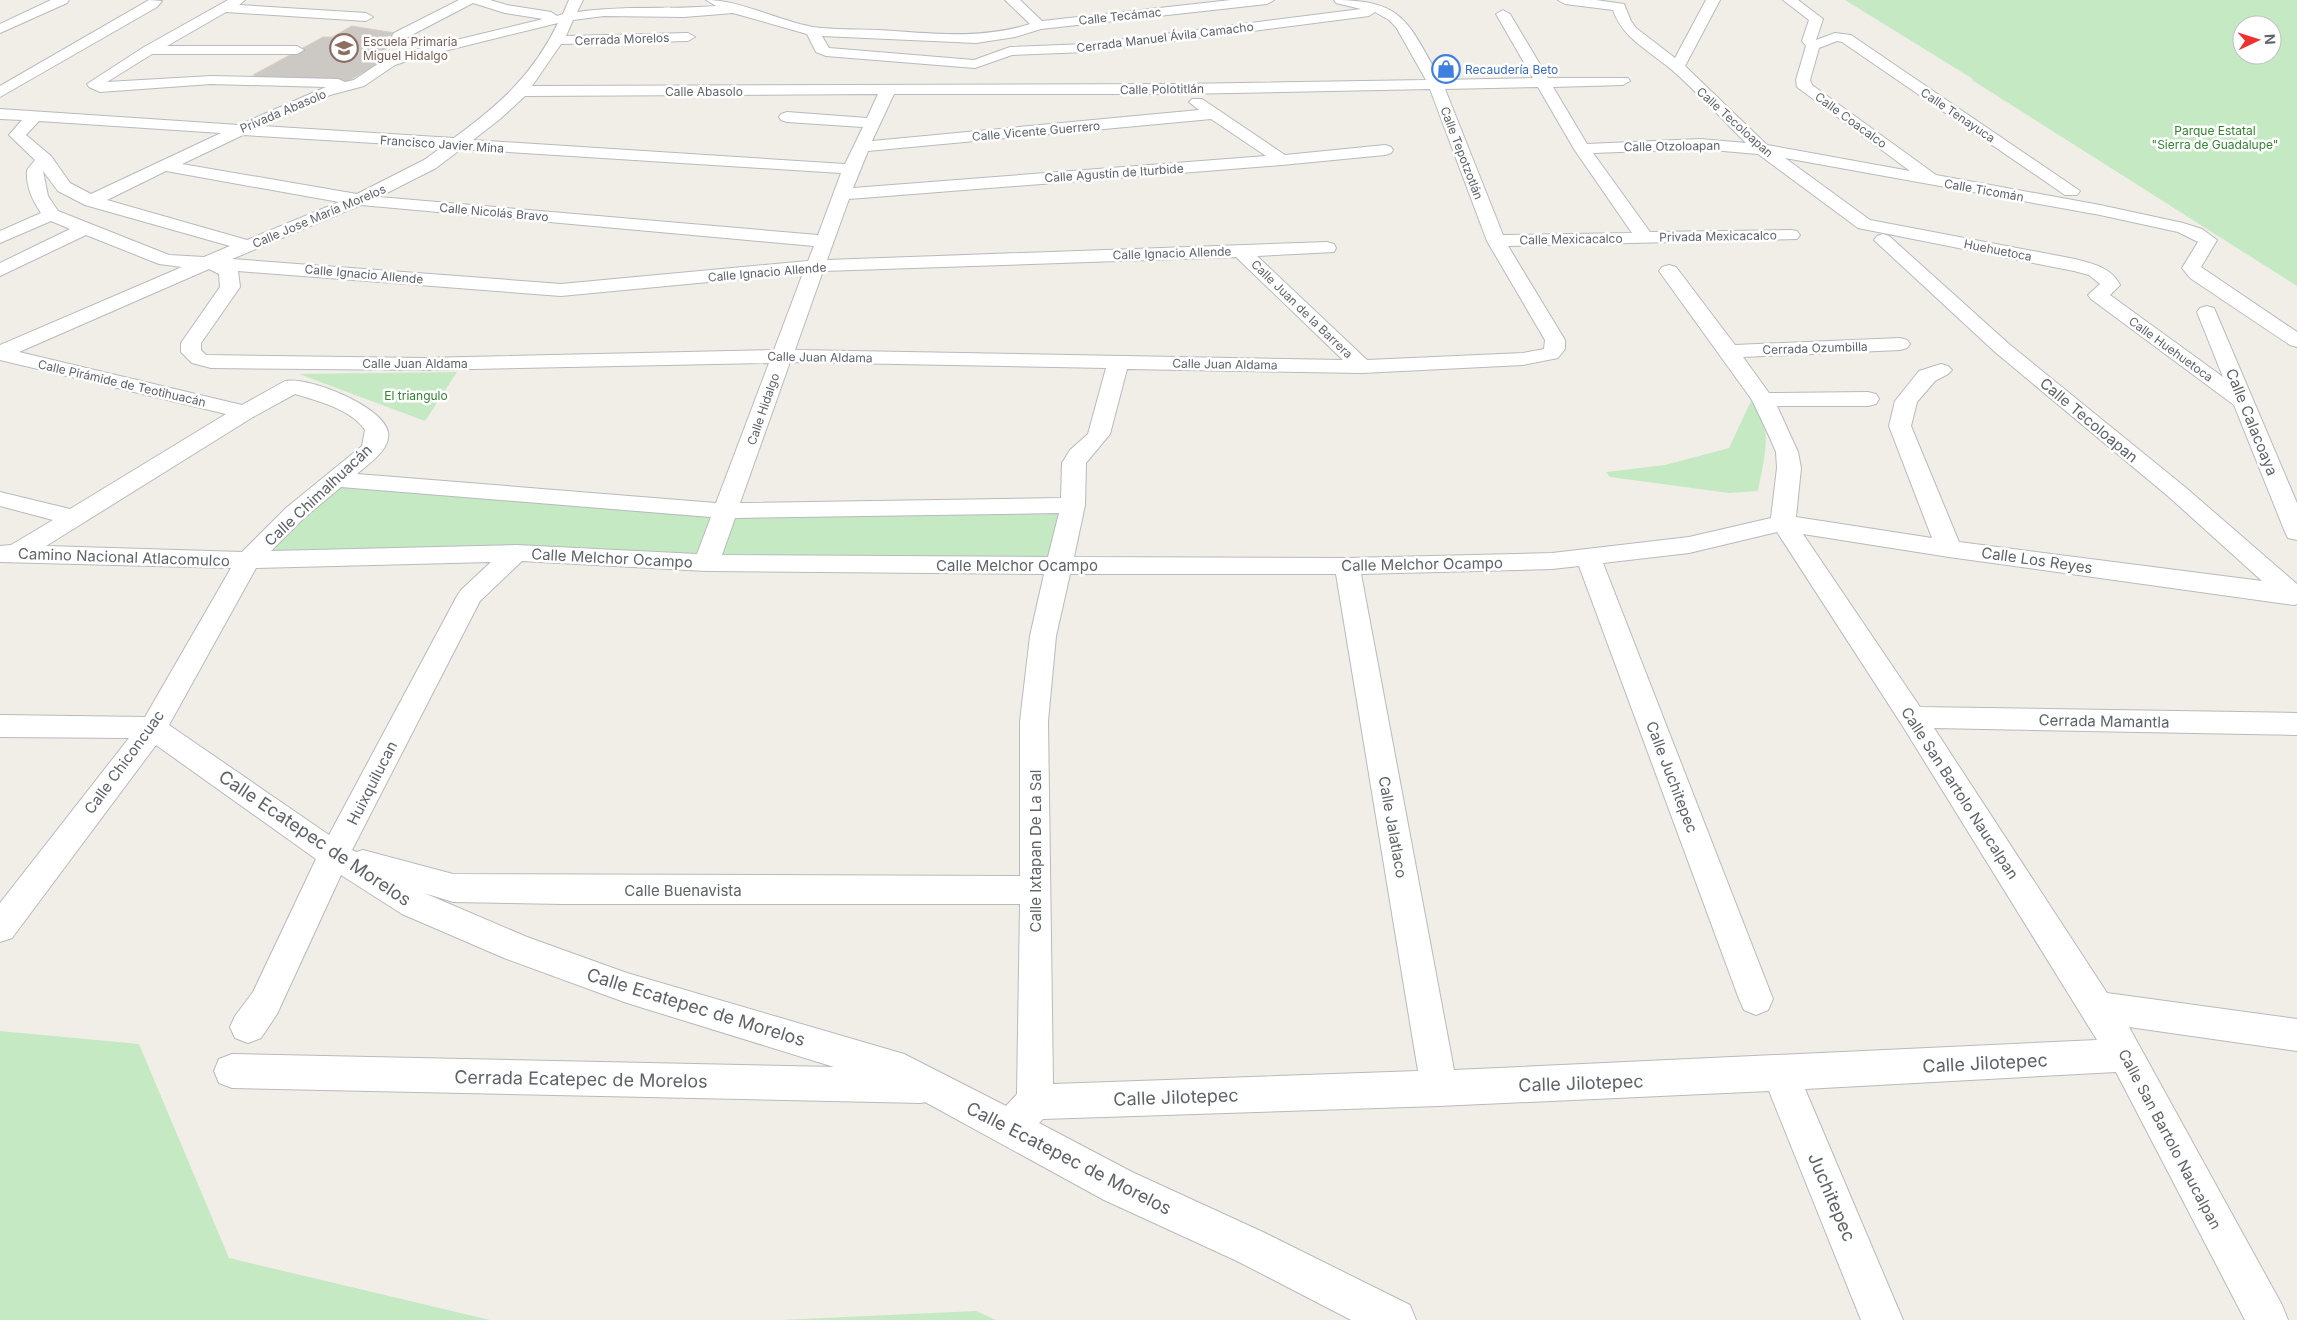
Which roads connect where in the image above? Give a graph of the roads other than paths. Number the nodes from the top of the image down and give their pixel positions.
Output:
1 (62, 0) edge
2 (148, 0) edge
3 (238, 0) edge
4 (469, 0) edge
5 (477, 0) edge
6 (576, 0) edge
7 (713, 0) edge
8 (1012, 0) edge
9 (1267, 0) edge
10 (1341, 0) edge
11 (1565, 0) edge
12 (1713, 0) edge
13 (1790, 0) edge
14 (222, 8) junction
15 (732, 9) junction
16 (1382, 10) junction
17 (1503, 14) dead end
18 (366, 17) dead end
19 (568, 17) junction
20 (1039, 26) junction
21 (0, 29) edge
22 (813, 31) junction
23 (399, 36) dead end
24 (688, 37) dead end
25 (557, 40) junction
26 (1813, 46) junction
27 (149, 50) junction
28 (297, 50) dead end
29 (1677, 67) junction
30 (1623, 81) dead end
31 (359, 83) junction
32 (1435, 83) junction
33 (1542, 84) junction
34 (1179, 89) junction
35 (888, 90) junction
36 (520, 91) junction
37 (0, 92) edge
38 (0, 114) edge
39 (1212, 114) junction
40 (34, 117) junction
41 (787, 117) dead end
42 (872, 123) junction
43 (242, 129) junction
44 (0, 132) edge
45 (456, 145) junction
46 (861, 148) junction
47 (1582, 149) junction
48 (1762, 149) junction
49 (1385, 150) dead end
50 (45, 160) junction
51 (1282, 160) junction
52 (164, 166) junction
53 (851, 169) junction
54 (1935, 181) junction
55 (2071, 191) dead end
56 (843, 194) junction
57 (359, 200) junction
58 (91, 201) junction
59 (51, 215) junction
60 (1864, 224) joint
61 (84, 229) junction
62 (1791, 235) dead end
63 (0, 238) edge
64 (1646, 238) junction
65 (1883, 240) dead end
66 (825, 241) junction
67 (1496, 241) junction
68 (249, 246) junction
69 (1327, 248) dead end
70 (1241, 251) junction
71 (209, 262) junction
72 (815, 266) junction
73 (0, 270) edge
74 (1669, 271) dead end
75 (2098, 295) joint
76 (2206, 312) dead end
77 (1555, 340) joint
78 (2297, 341) edge
79 (1900, 344) dead end
80 (1729, 351) junction
81 (0, 353) edge
82 (782, 356) junction
83 (1118, 363) junction
84 (1362, 366) junction
85 (1941, 370) dead end
86 (1868, 399) dead end
87 (1763, 400) junction
88 (2245, 404) junction
89 (245, 412) junction
90 (334, 479) junction
91 (0, 498) edge
92 (1073, 505) junction
93 (727, 511) junction
94 (75, 518) junction
95 (1784, 523) junction
96 (2297, 532) edge
97 (1949, 549) junction
98 (516, 553) junction
99 (8, 554) edge
100 (1588, 556) junction
101 (248, 560) junction
102 (706, 562) junction
103 (1059, 566) junction
104 (1347, 566) junction
105 (2294, 596) edge
106 (1912, 717) junction
107 (2297, 724) edge
108 (0, 726) edge
109 (153, 728) junction
110 (334, 855) junction
111 (1036, 890) junction
112 (0, 928) edge
113 (1756, 998) dead end
114 (2097, 1007) junction
115 (248, 1027) dead end
116 (2297, 1035) edge
117 (2126, 1055) junction
118 (232, 1072) dead end
119 (1781, 1075) junction
120 (929, 1086) junction
121 (1439, 1089) junction
122 (1035, 1102) junction
123 (1008, 1127) junction
124 (1395, 1320) edge
125 (1882, 1320) edge
126 (2267, 1320) edge

1 - 21 street
2 - 37 street
3 - 14 street
4 - 23 street
5 - 19 street
6 - 19 street, Calle Jose María Morelos
7 - 15 street
8 - 20 street
9 - 20 street, Calle Tecámac
10 - 16 street, Calle Tepotzotlán
11 - 29 street, Calle Tecoloapan
12 - 29 street
13 - 26 street
14 - 18 street
14 - 27 street
15 - 19 street
15 - 22 street
16 - 22 street, Cerrada Manuel Ávila Camacho
16 - 32 street, Calle Tepotzotlán
17 - 33 street
19 - 25 street, Calle Jose María Morelos
19 - 31 street, Privada Abasolo
20 - 22 street
24 - 25 street, Cerrada Morelos
25 - 36 street, Calle Jose María Morelos
26 - 54 street, Calle Coacalco
26 - 55 street, Calle Tenayuca
27 - 28 street
27 - 31 street
29 - 48 street, Calle Tecoloapan
30 - 33 street, Calle Polotitlán
31 - 43 street, Privada Abasolo
32 - 33 street, Calle Polotitlán
32 - 34 street, Calle Polotitlán
32 - 67 street, Calle Tepotzotlán
33 - 47 street
34 - 35 street, Calle Polotitlán
34 - 39 street
35 - 36 street, Calle Abasolo
35 - 42 street, Calle Hidalgo
36 - 45 street, Calle Jose María Morelos
38 - 40 street, Francisco Javier Mina
39 - 46 street, Calle Vicente Guerrero
39 - 51 street
40 - 43 street, Francisco Javier Mina
40 - 44 street
40 - 50 street
41 - 42 street
42 - 46 street, Calle Hidalgo
43 - 45 street, Francisco Javier Mina
43 - 52 street, Privada Abasolo
45 - 53 street, Francisco Javier Mina
45 - 57 street, Calle Jose María Morelos
46 - 53 street, Calle Hidalgo
47 - 48 street, Calle Otzoloapan
47 - 64 street
48 - 54 street, Calle Ticomán
48 - 60 street, Calle Tecoloapan
49 - 51 street, Calle Agustín de Iturbide
50 - 58 street
50 - 59 street
51 - 56 street, Calle Agustín de Iturbide
52 - 57 street, Calle Nicolás Bravo
52 - 58 street, Privada Abasolo
53 - 56 street, Calle Hidalgo
54 - 78 street, Calle Ticomán
56 - 66 street, Calle Hidalgo
57 - 66 street, Calle Nicolás Bravo
57 - 68 street, Calle Jose María Morelos
58 - 68 street
59 - 61 street, Calle Ignacio Allende
59 - 63 street
60 - 75 street, Huehuetoca
61 - 71 street, Calle Ignacio Allende
61 - 73 street
62 - 64 street, Privada Mexicacalco
64 - 67 street, Calle Mexicacalco
65 - 105 street, Calle Tecoloapan
66 - 72 street, Calle Hidalgo
67 - 77 street, Calle Tepotzotlán
68 - 71 street, Calle Jose María Morelos
69 - 70 street, Calle Ignacio Allende
70 - 72 street, Calle Ignacio Allende
70 - 84 street, Calle Juan de la Barrera
71 - 72 street, Calle Ignacio Allende
71 - 81 street, Calle Jose María Morelos
71 - 82 street, Calle Juan Aldama
72 - 82 street, Calle Hidalgo
74 - 80 street
75 - 88 street, Calle Huehuetoca
76 - 88 street, Calle Calacoaya
77 - 84 street, Calle Juan Aldama
79 - 80 street, Cerrada Ozumbilla
80 - 87 street
81 - 89 street, Calle Pirámide de Teotihuacán
82 - 83 street, Calle Juan Aldama
82 - 93 street, Calle Hidalgo
83 - 84 street, Calle Juan Aldama
83 - 92 street, Calle Ixtapan De La Sal
85 - 97 street
86 - 87 street
87 - 95 street
88 - 96 street, Calle Calacoaya
89 - 90 street, Calle Chimalhuacán
89 - 94 street
90 - 93 street
90 - 101 street, Calle Chimalhuacán
91 - 94 street
92 - 93 street
92 - 103 street, Calle Ixtapan De La Sal
93 - 102 street, Calle Hidalgo
94 - 99 street
95 - 97 street, Calle Los Reyes
95 - 100 street, Calle Melchor Ocampo
95 - 106 street, Calle San Bartolo Naucalpan
97 - 105 street, Calle Los Reyes
98 - 101 street, Calle Melchor Ocampo
98 - 102 street, Calle Melchor Ocampo
98 - 110 street, Huixquilucan
99 - 101 street, Camino Nacional Atlacomulco
100 - 104 street, Calle Melchor Ocampo
100 - 113 street, Calle Juchitepec
101 - 109 street, Calle Chiconcuac
102 - 103 street, Calle Melchor Ocampo
103 - 104 street, Calle Melchor Ocampo
103 - 111 street, Calle Ixtapan De La Sal
104 - 121 street, Calle Jalatlaco
106 - 107 street, Cerrada Mamantla
106 - 114 street, Calle San Bartolo Naucalpan
108 - 109 street
109 - 110 street, Calle Ecatepec de Morelos
109 - 112 street, Calle Chiconcuac
110 - 111 street, Calle Buenavista
110 - 115 street, Huixquilucan
110 - 120 street, Calle Ecatepec de Morelos
111 - 122 street, Calle Ixtapan De La Sal
114 - 116 street
114 - 117 street, Calle San Bartolo Naucalpan
117 - 119 street, Calle Jilotepec
117 - 126 street, Calle San Bartolo Naucalpan
118 - 120 street, Cerrada Ecatepec de Morelos
119 - 121 street, Calle Jilotepec
119 - 125 street, Juchitepec
120 - 123 street, Calle Ecatepec de Morelos
121 - 122 street, Calle Jilotepec
122 - 123 street
123 - 124 street, Calle Ecatepec de Morelos

